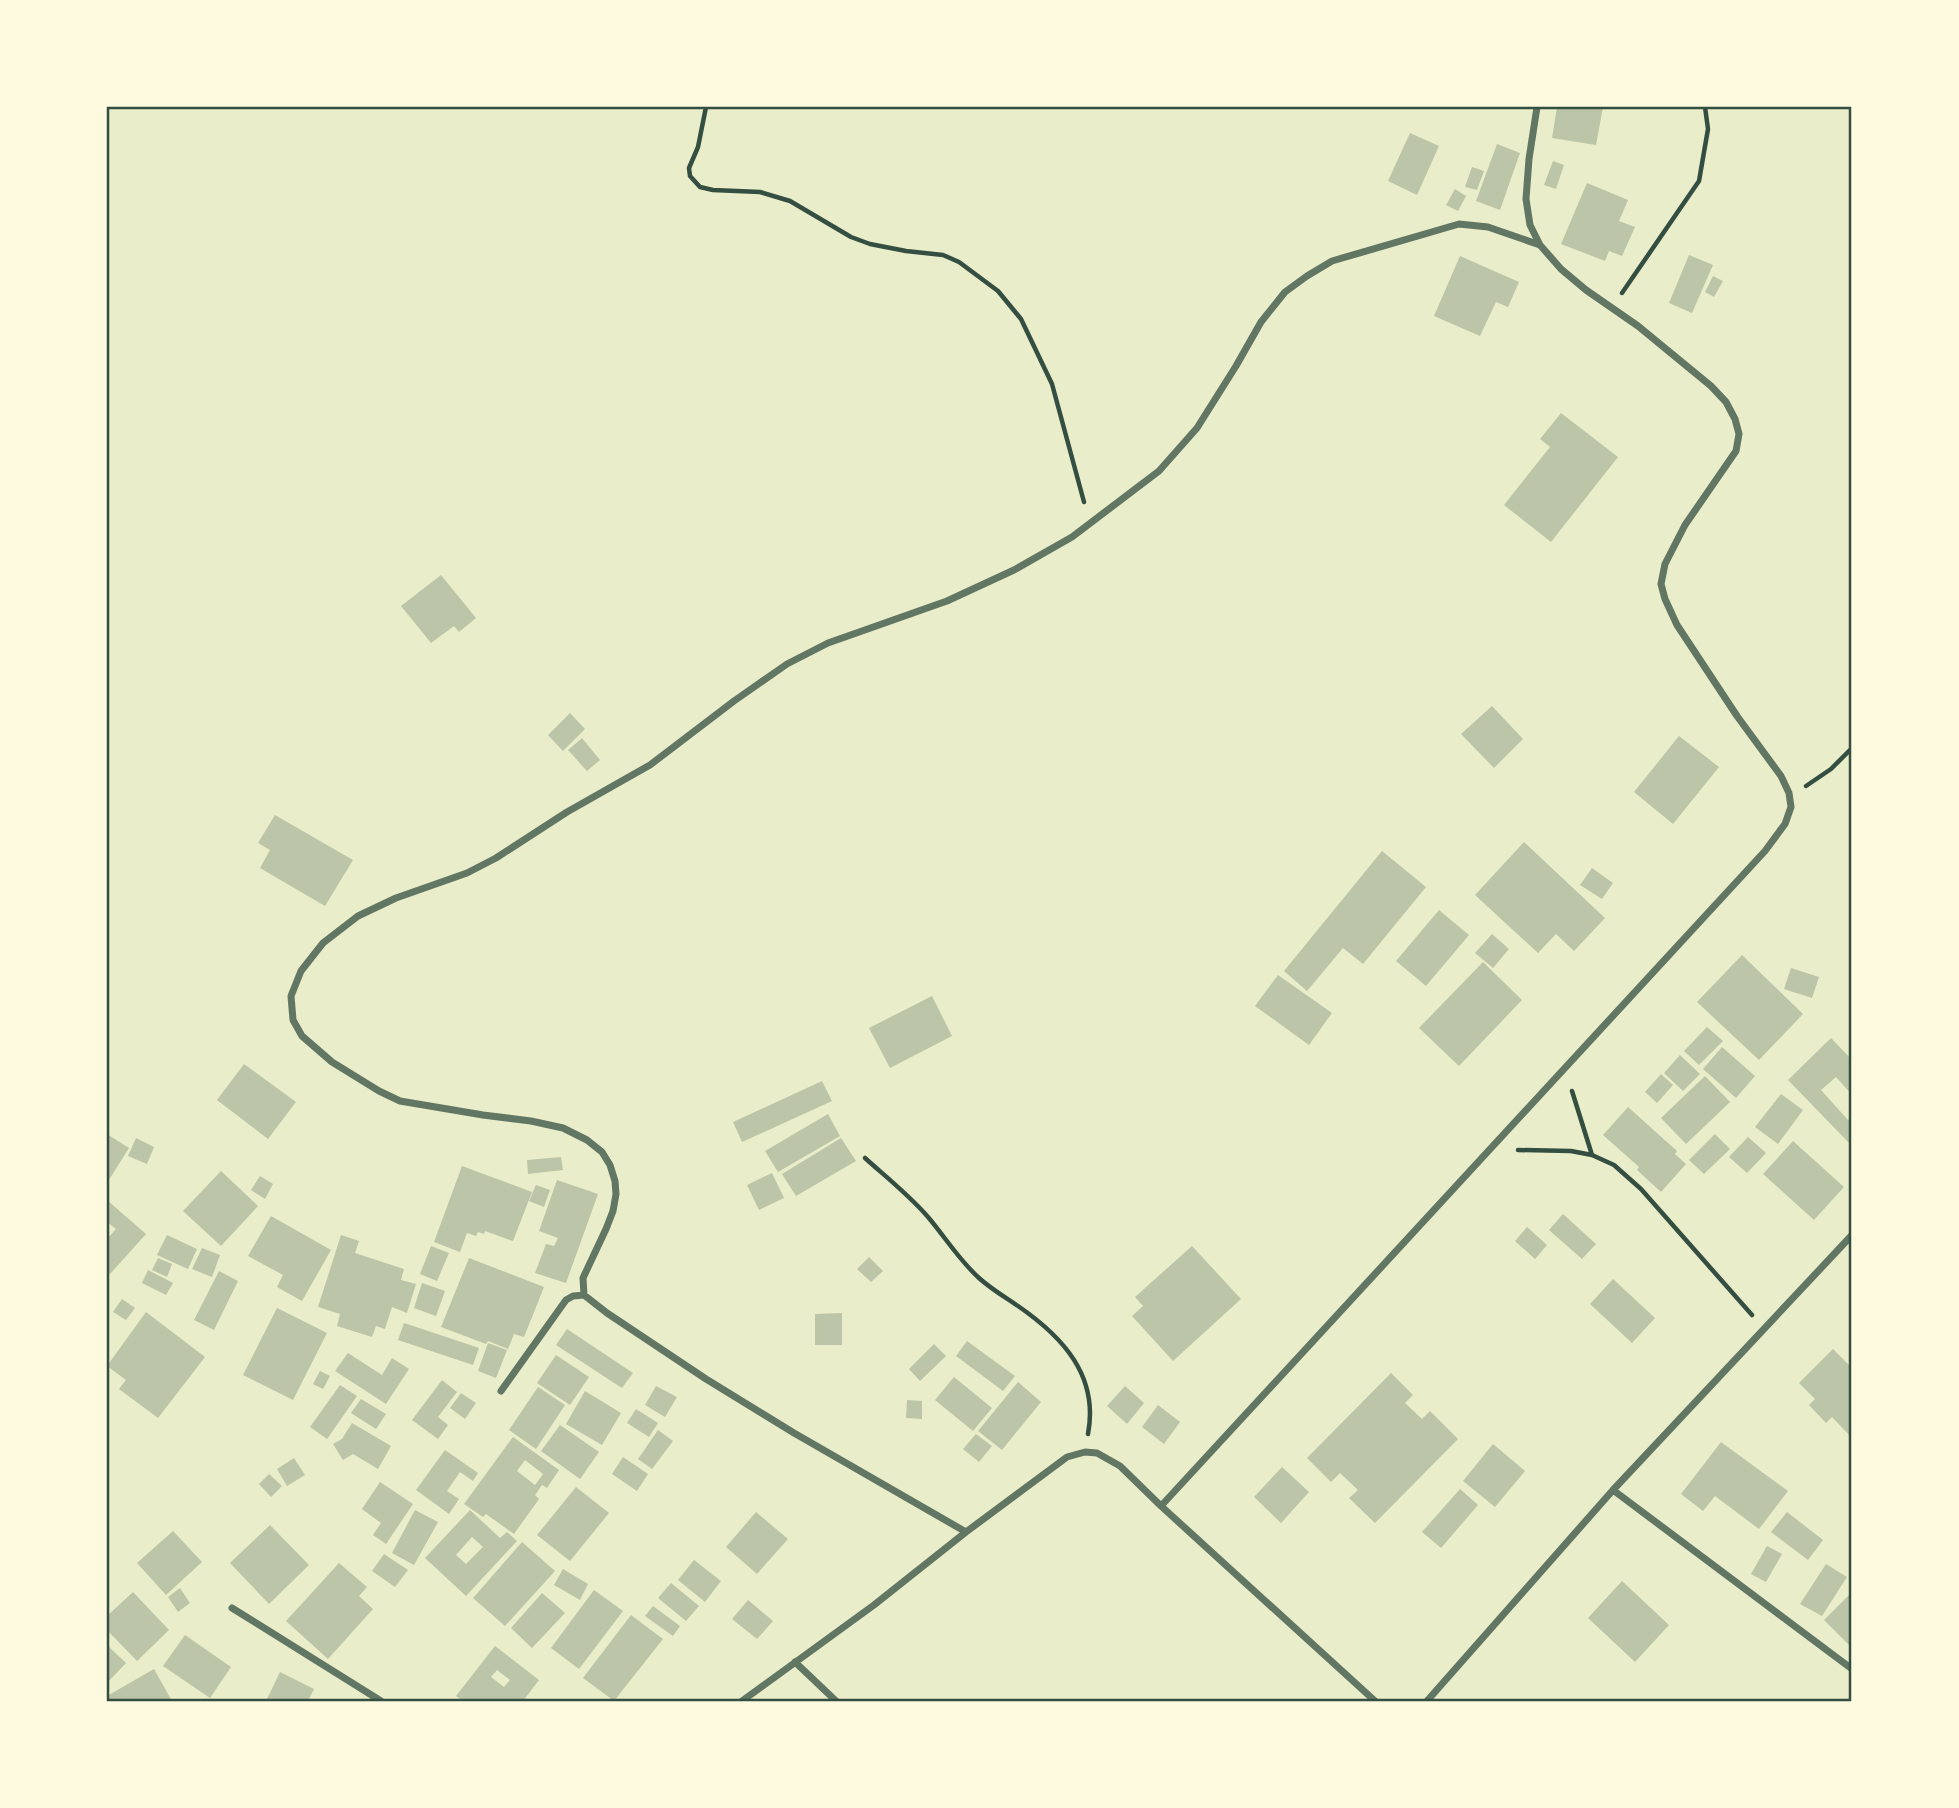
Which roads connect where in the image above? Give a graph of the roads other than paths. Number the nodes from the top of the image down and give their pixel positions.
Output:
1 (1536, 107) edge
2 (1540, 245) junction
3 (1852, 1235) edge
4 (584, 1295) junction
5 (501, 1391) dead end
6 (1613, 1490) junction
7 (1161, 1506) junction
8 (966, 1532) junction
9 (232, 1608) dead end
10 (795, 1662) junction
11 (1852, 1669) edge
12 (381, 1701) edge
13 (742, 1701) edge
14 (836, 1701) edge
15 (1375, 1701) edge
16 (1427, 1701) edge

1 - 2 street
2 - 4 street
2 - 7 street
3 - 6 street
4 - 5 street
4 - 8 street
6 - 11 street
6 - 16 street
7 - 8 street
7 - 15 street
8 - 10 street
9 - 12 street
10 - 13 street
10 - 14 street

